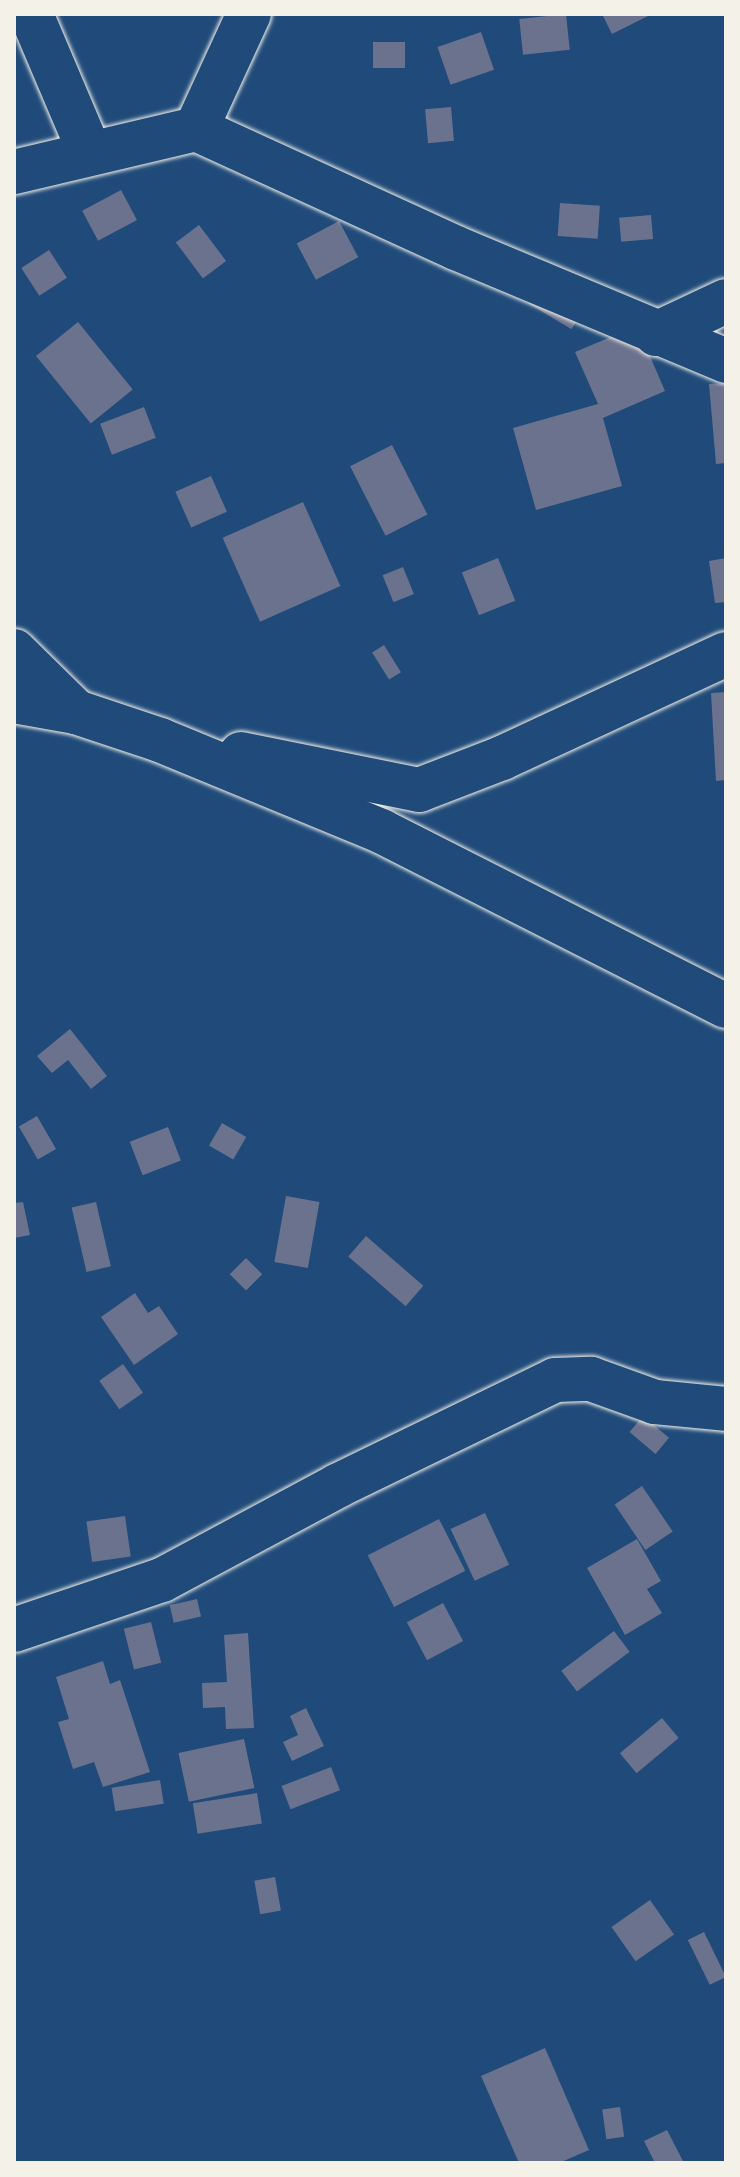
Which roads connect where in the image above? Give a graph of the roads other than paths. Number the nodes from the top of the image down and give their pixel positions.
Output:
1 (31, 14) edge
2 (249, 14) edge
3 (196, 129) junction
4 (90, 153) junction
5 (14, 172) edge
6 (726, 301) edge
7 (656, 334) junction
8 (726, 361) edge
9 (14, 651) edge
10 (726, 654) edge
11 (14, 701) edge
12 (76, 712) junction
13 (160, 740) junction
14 (726, 1006) edge
15 (726, 1409) edge
16 (14, 1630) edge

1 - 4 street
2 - 3 street
3 - 4 street
3 - 7 street
4 - 5 street
6 - 7 street
7 - 8 street
9 - 12 street
10 - 13 street
11 - 12 street
12 - 13 street
13 - 14 street
15 - 16 street

